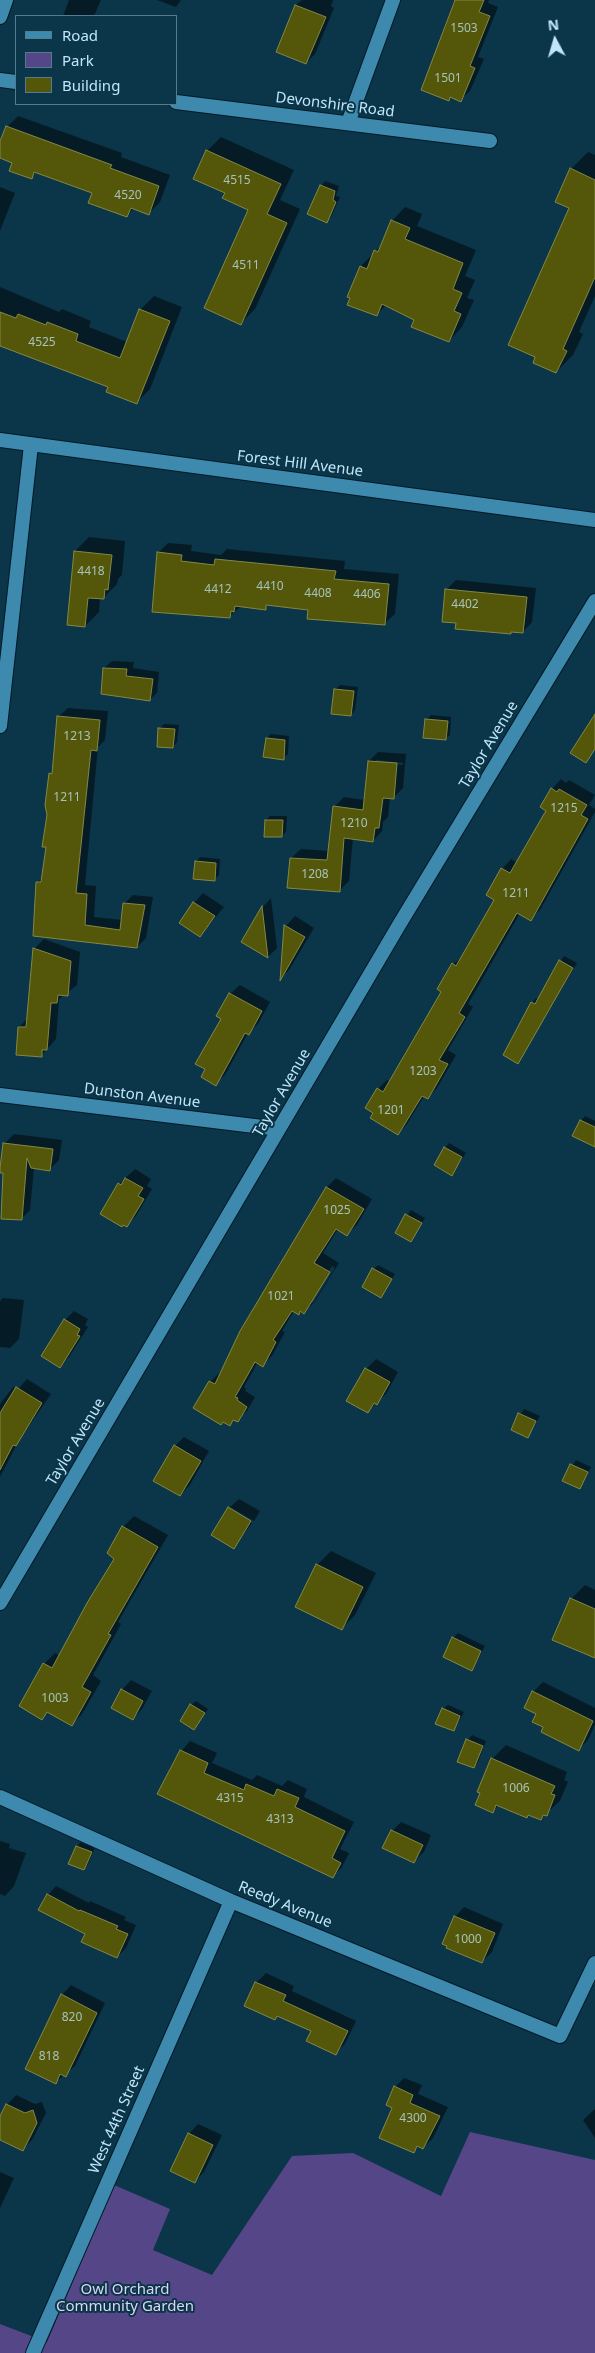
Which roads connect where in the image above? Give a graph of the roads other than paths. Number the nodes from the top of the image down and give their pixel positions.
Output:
1 (6, 0) edge
2 (392, 0) edge
3 (0, 17) edge
4 (0, 80) edge
5 (15, 82) edge
6 (178, 102) edge
7 (348, 123) junction
8 (490, 141) dead end
9 (0, 440) edge
10 (31, 445) junction
11 (595, 520) edge
12 (595, 601) edge
13 (0, 726) edge
14 (0, 1095) edge
15 (279, 1129) junction
16 (0, 1603) edge
17 (0, 1797) edge
18 (231, 1901) junction
19 (595, 1964) edge
20 (33, 2353) edge

1 - 3 street
2 - 7 street
4 - 5 street
6 - 7 street, Devonshire Road
7 - 8 street, Devonshire Road
9 - 10 street, Forest Hill Avenue
10 - 11 street, Forest Hill Avenue
10 - 13 street
12 - 15 street, Taylor Avenue
14 - 15 street, Dunston Avenue
15 - 16 street, Taylor Avenue
17 - 18 street, Reedy Avenue
18 - 19 street, Reedy Avenue
18 - 20 street, West 44th Street

